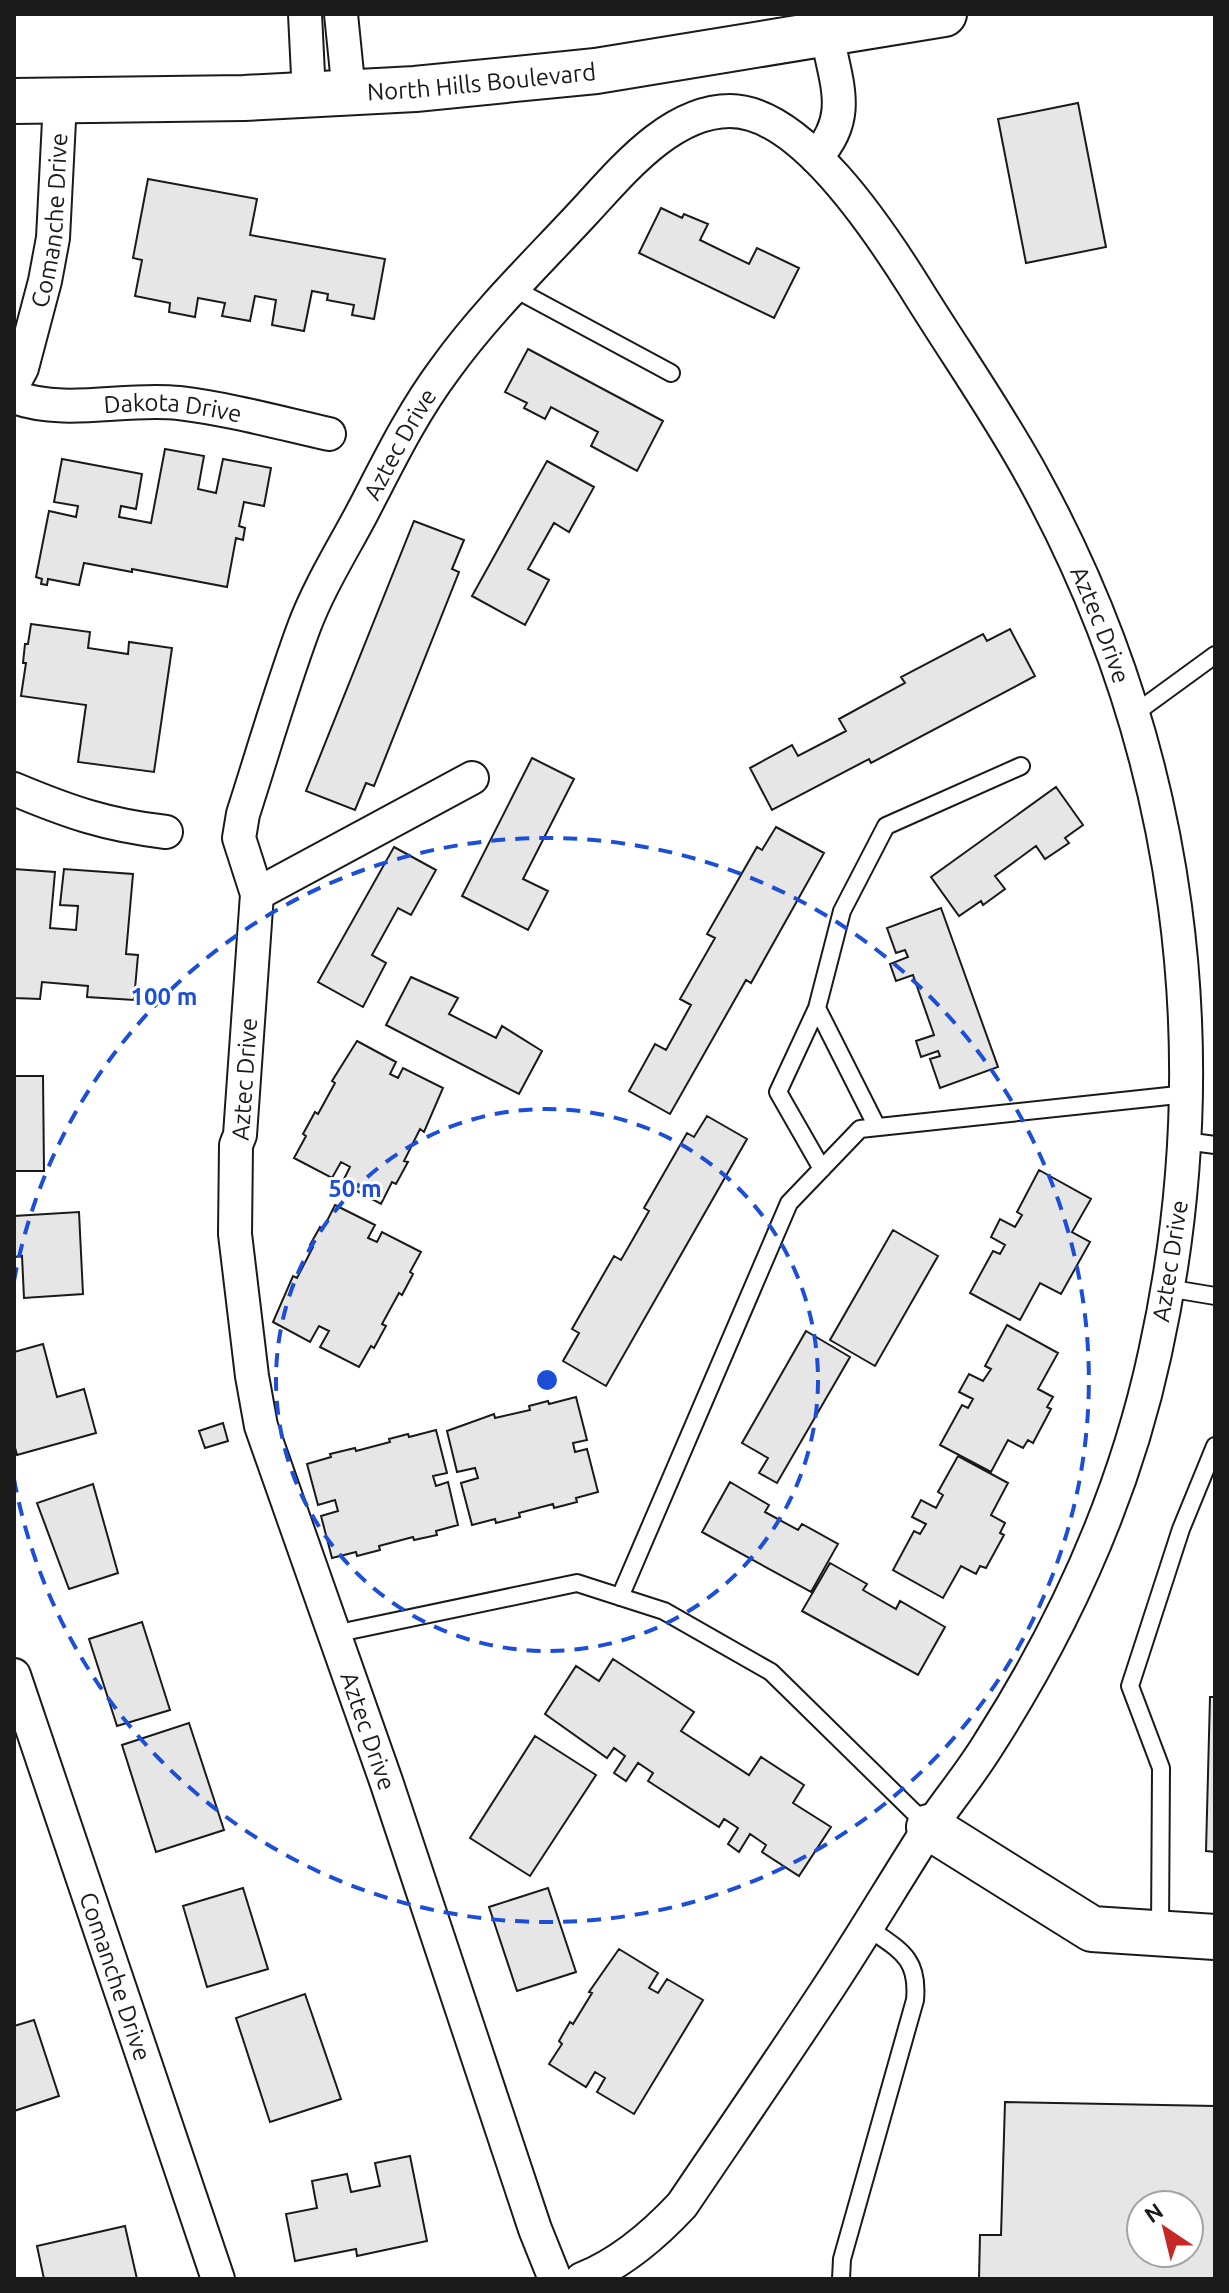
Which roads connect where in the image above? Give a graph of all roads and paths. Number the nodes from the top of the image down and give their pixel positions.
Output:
1 (305, 14) edge
2 (341, 14) edge
3 (944, 14) edge
4 (827, 35) junction
5 (329, 94) junction
6 (14, 101) edge
7 (60, 101) junction
8 (816, 157) junction
9 (513, 288) junction
10 (671, 373) dead end
11 (14, 383) edge
12 (14, 397) edge
13 (329, 434) dead end
14 (1215, 655) edge
15 (1134, 714) junction
16 (1021, 766) dead end
17 (472, 778) dead end
18 (14, 789) edge
19 (166, 832) dead end
20 (257, 894) junction
21 (817, 1008) junction
22 (1187, 1094) junction
23 (877, 1127) junction
24 (1200, 1143) edge
25 (822, 1169) junction
26 (1167, 1288) junction
27 (1215, 1296) edge
28 (1215, 1446) edge
29 (620, 1597) junction
30 (334, 1634) junction
31 (14, 1675) edge
32 (24, 1741) edge
33 (929, 1827) junction
34 (867, 1927) junction
35 (1160, 1933) junction
36 (1215, 1937) edge
37 (218, 2279) edge
38 (555, 2279) edge
39 (582, 2279) edge
40 (841, 2279) edge

1 - 5 street
2 - 5 street
3 - 4 street, North Hills Boulevard
4 - 5 street, North Hills Boulevard
4 - 8 street
5 - 7 street, North Hills Boulevard
6 - 7 street, North Hills Boulevard
7 - 11 street, Comanche Drive
8 - 9 street, Aztec Drive
8 - 15 street, Aztec Drive
9 - 10 lane
9 - 20 street, Aztec Drive
12 - 13 street, Dakota Drive
14 - 15 lane
15 - 22 street, Aztec Drive
16 - 21 lane
17 - 20 street
18 - 19 street
20 - 30 street, Aztec Drive
21 - 23 lane
21 - 25 lane
22 - 23 lane
22 - 24 street, Aztec Drive
23 - 25 lane
24 - 26 street, Aztec Drive
25 - 29 lane
26 - 27 lane
26 - 33 street, Aztec Drive
28 - 35 lane
29 - 30 lane
29 - 33 lane
30 - 38 street, Aztec Drive
31 - 32 street, Comanche Drive
32 - 37 street, Comanche Drive
33 - 34 street, Aztec Drive
33 - 35 street
34 - 39 street, Aztec Drive
34 - 40 lane
35 - 36 street

